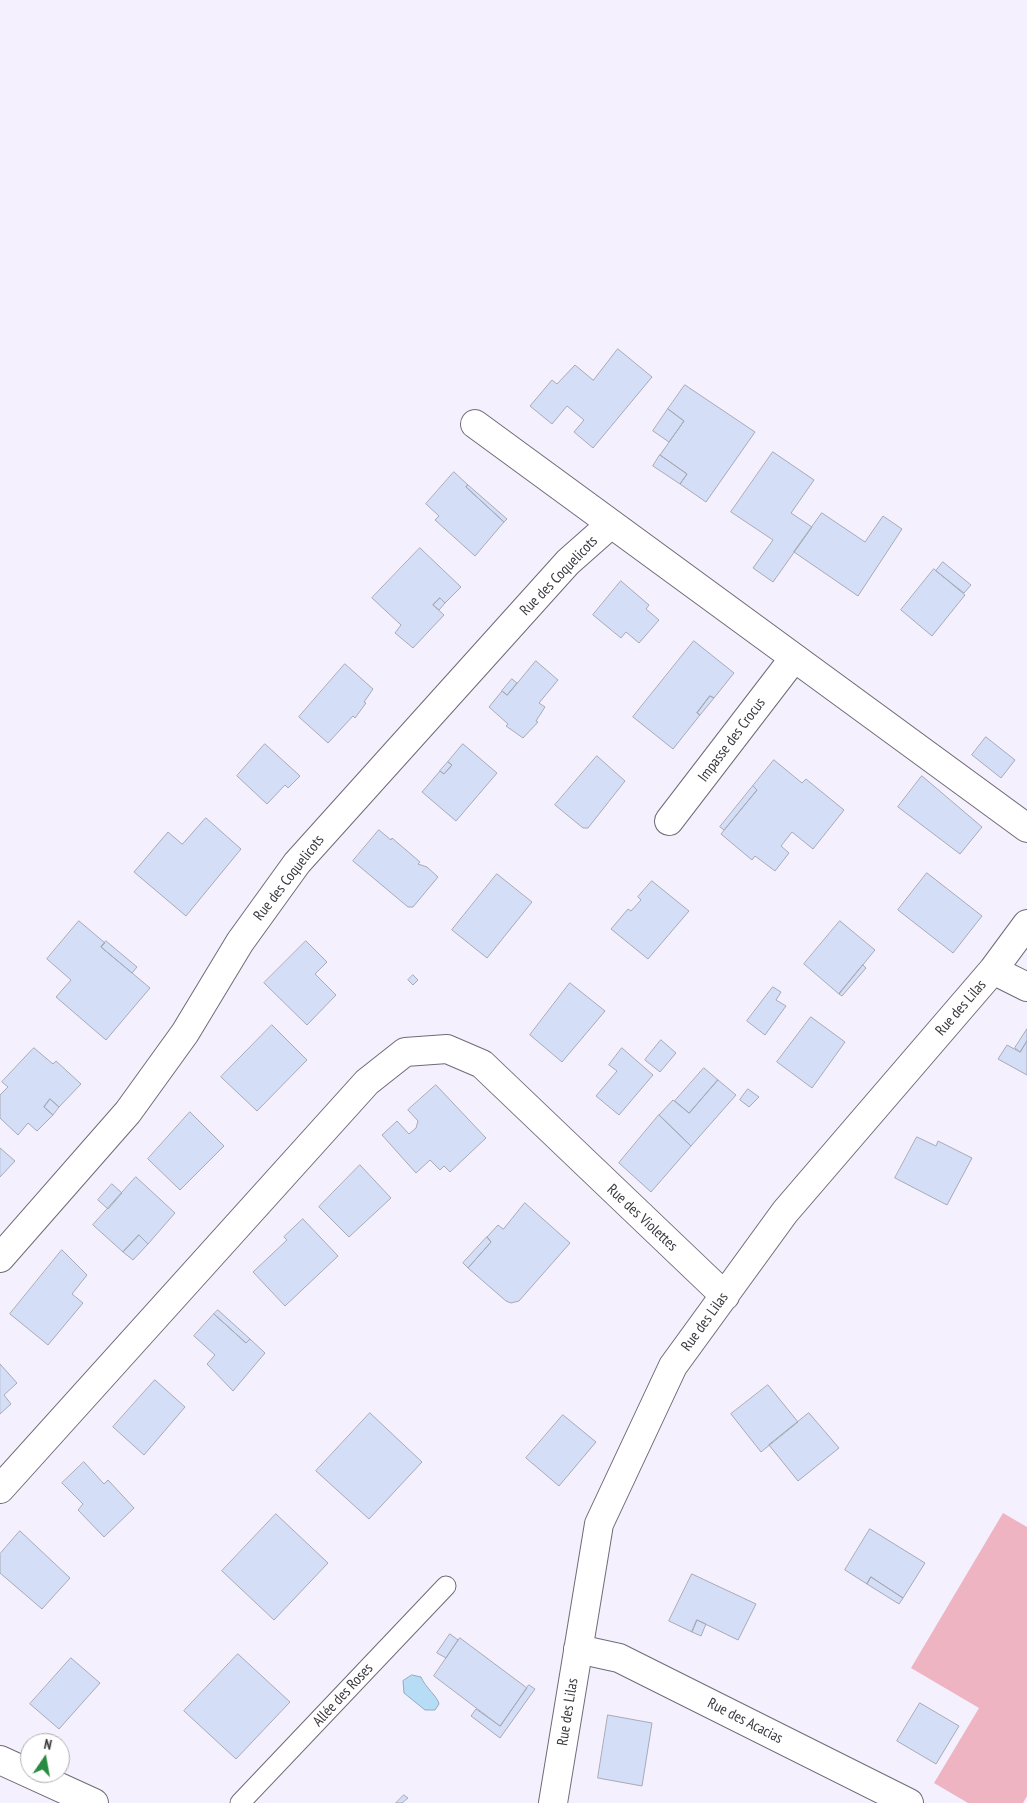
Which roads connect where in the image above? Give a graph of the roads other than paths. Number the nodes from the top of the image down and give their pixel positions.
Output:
1 (475, 424) dead end
2 (611, 524) junction
3 (794, 658) junction
4 (669, 822) dead end
5 (1027, 828) edge
6 (1027, 924) edge
7 (993, 970) junction
8 (1027, 988) edge
9 (0, 1258) edge
10 (725, 1296) junction
11 (0, 1489) edge
12 (446, 1586) dead end
13 (578, 1649) junction
14 (0, 1760) edge
15 (94, 1803) edge
16 (240, 1803) edge
17 (553, 1803) edge
18 (909, 1803) edge

1 - 2 street
2 - 3 street
2 - 9 street, Rue des Coquelicots
3 - 4 street, Impasse des Crocus
3 - 5 street
6 - 7 street, Rue des Lilas
7 - 8 street
7 - 10 street, Rue des Lilas
10 - 11 street, Rue des Violettes
10 - 13 street, Rue des Lilas
12 - 16 lane, Allée des Roses
13 - 17 street, Rue des Lilas
13 - 18 street, Rue des Acacias
14 - 15 street

